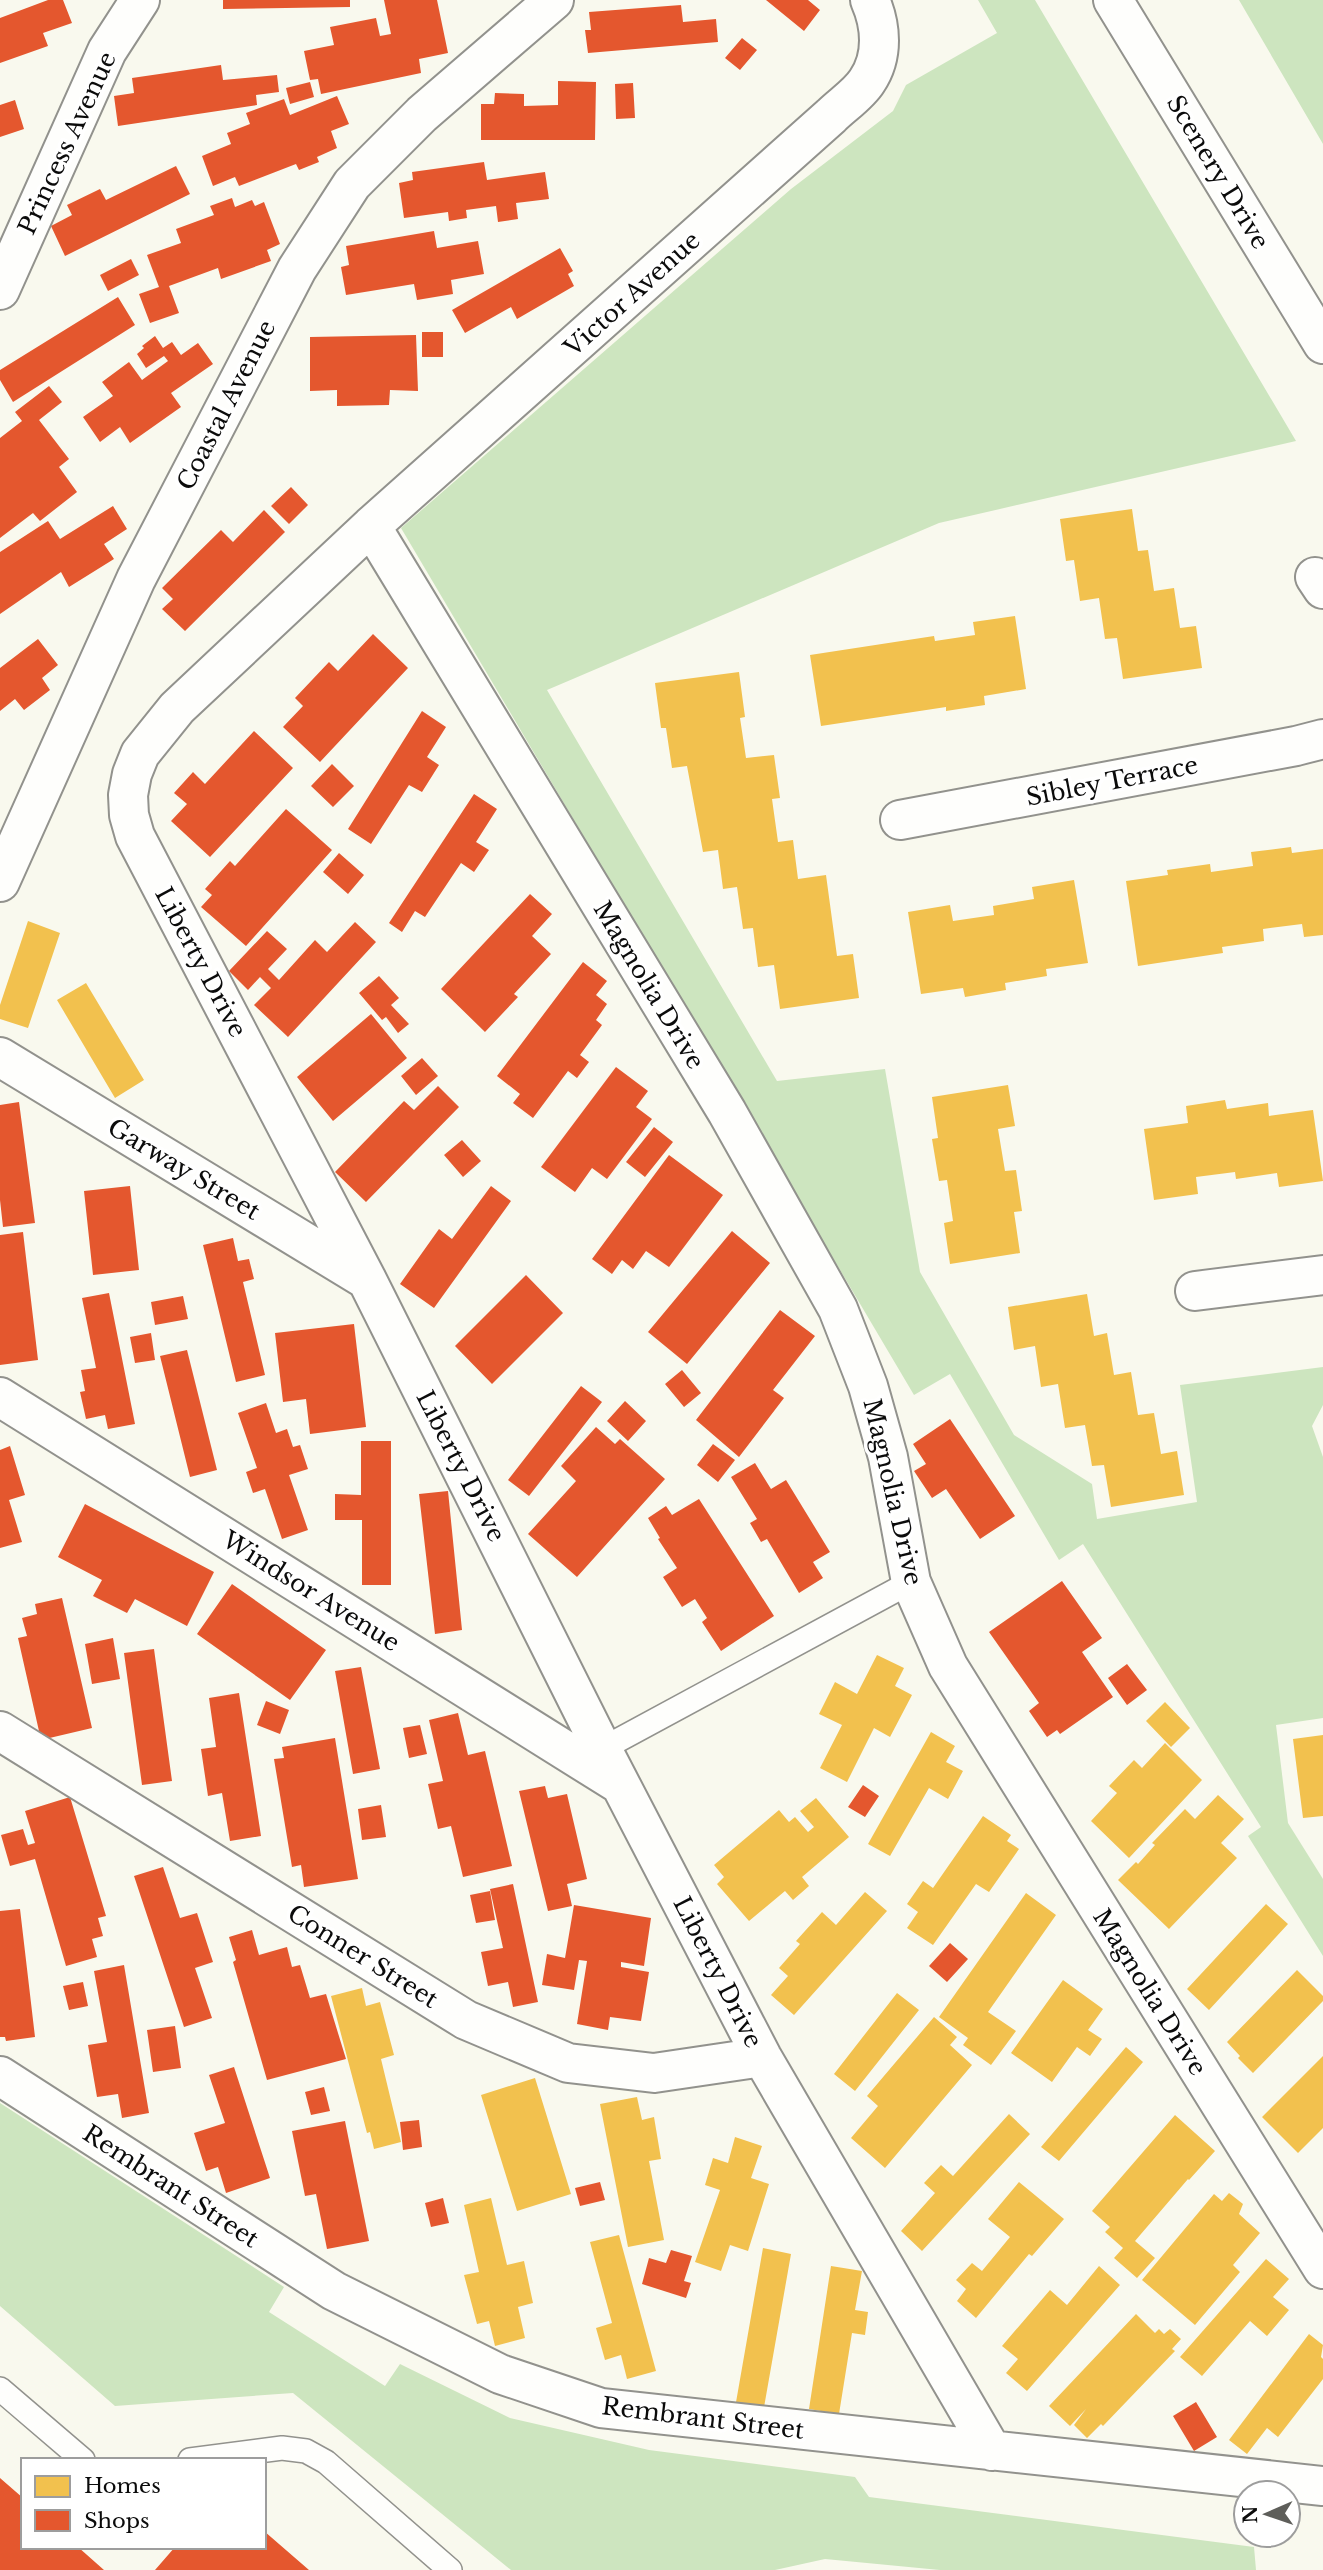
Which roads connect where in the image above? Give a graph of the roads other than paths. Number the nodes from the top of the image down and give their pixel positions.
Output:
1 (140, 0) edge
2 (554, 0) edge
3 (870, 0) edge
4 (1113, 0) edge
5 (0, 290) edge
6 (1323, 344) edge
7 (371, 526) junction
8 (1323, 739) edge
9 (900, 820) dead end
10 (0, 882) edge
11 (0, 1057) edge
12 (1323, 1275) edge
13 (367, 1280) junction
14 (1195, 1291) dead end
15 (0, 1397) edge
16 (911, 1582) junction
17 (0, 1731) edge
18 (602, 1749) junction
19 (621, 1785) junction
20 (762, 2057) junction
21 (0, 2076) edge
22 (1323, 2269) edge
23 (0, 2389) edge
24 (992, 2451) junction
25 (81, 2458) edge
26 (205, 2458) edge
27 (1323, 2486) edge
28 (450, 2570) edge

1 - 5 street, Princess Avenue
2 - 10 street, Coastal Avenue
3 - 7 street, Victor Avenue
4 - 6 street, Scenery Drive
7 - 13 street, Liberty Drive
7 - 16 street, Magnolia Drive
8 - 9 street, Sibley Terrace
11 - 13 street, Garway Street
12 - 14 street
13 - 18 street, Liberty Drive
15 - 19 street, Windsor Avenue
16 - 18 lane
16 - 22 street, Magnolia Drive
17 - 20 street, Conner Street
18 - 19 street, Liberty Drive
19 - 20 street, Liberty Drive
20 - 24 street, Liberty Drive
21 - 24 street, Rembrant Street
23 - 25 lane
24 - 27 street, Rembrant Street
26 - 28 lane

